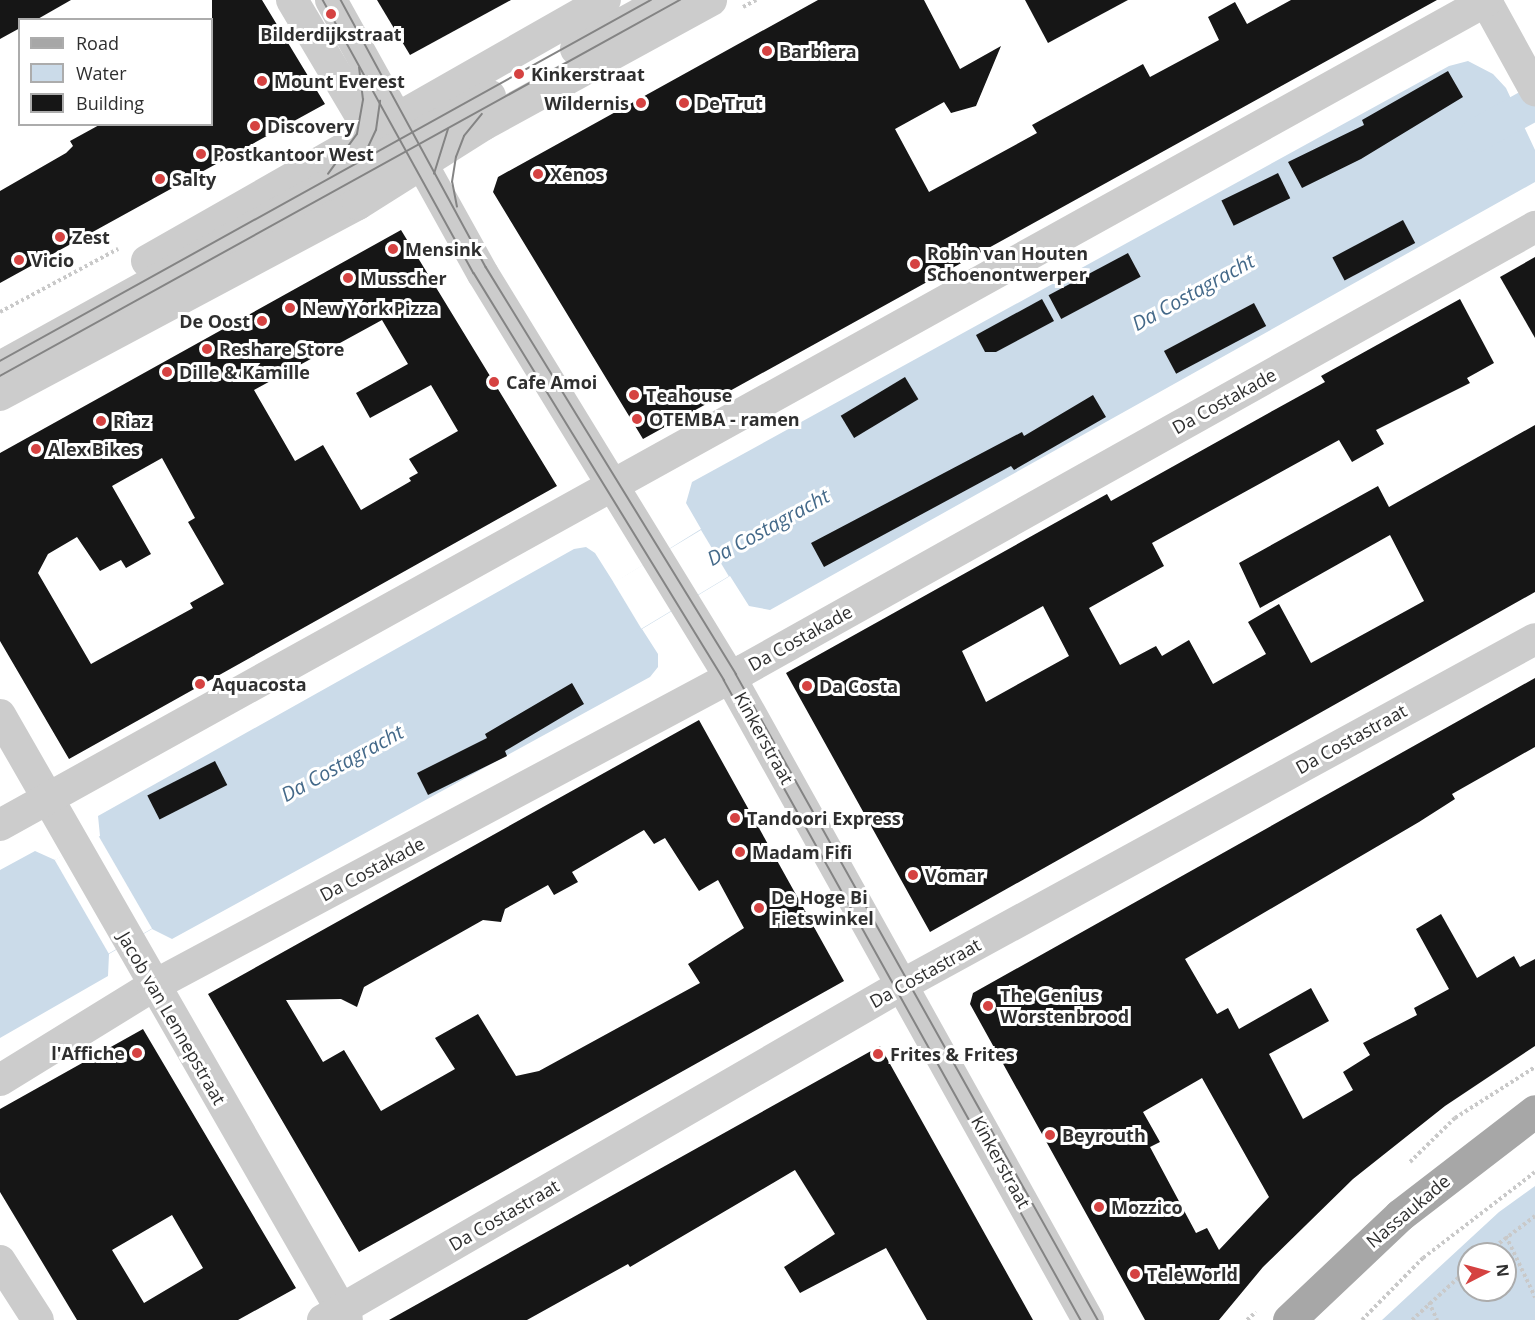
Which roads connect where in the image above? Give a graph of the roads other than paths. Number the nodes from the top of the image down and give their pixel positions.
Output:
1 (292, 0) edge
2 (331, 0) edge
3 (604, 0) edge
4 (665, 0) edge
5 (711, 0) edge
6 (1487, 0) edge
7 (1535, 90) edge
8 (397, 143) junction
9 (1535, 226) edge
10 (0, 343) edge
11 (0, 367) edge
12 (0, 395) edge
13 (610, 485) junction
14 (1535, 639) edge
15 (730, 677) junction
16 (0, 715) edge
17 (46, 799) junction
18 (0, 825) edge
19 (902, 985) junction
20 (153, 986) junction
21 (0, 1080) edge
22 (1535, 1111) edge
23 (0, 1261) edge
24 (337, 1317) edge
25 (38, 1320) edge
26 (1088, 1320) edge
27 (1289, 1320) edge

1 - 8 street, Kinkerstraat
2 - 8 street, Kinkerstraat
3 - 8 street
4 - 8 street
5 - 8 street
6 - 7 street
6 - 13 street
8 - 10 street
8 - 11 street
8 - 12 street
8 - 13 street, Kinkerstraat
9 - 15 street, Da Costakade
13 - 15 street, Kinkerstraat
13 - 17 street
14 - 19 street, Da Costastraat
15 - 19 street, Kinkerstraat
15 - 20 street, Da Costakade
16 - 17 street, Jacob van Lennepstraat
17 - 18 street
17 - 20 street, Jacob van Lennepstraat
19 - 24 street, Da Costastraat
19 - 26 street, Kinkerstraat
20 - 21 street, Da Costakade
20 - 24 street, Jacob van Lennepstraat
22 - 27 main road, Nassaukade
23 - 25 street

